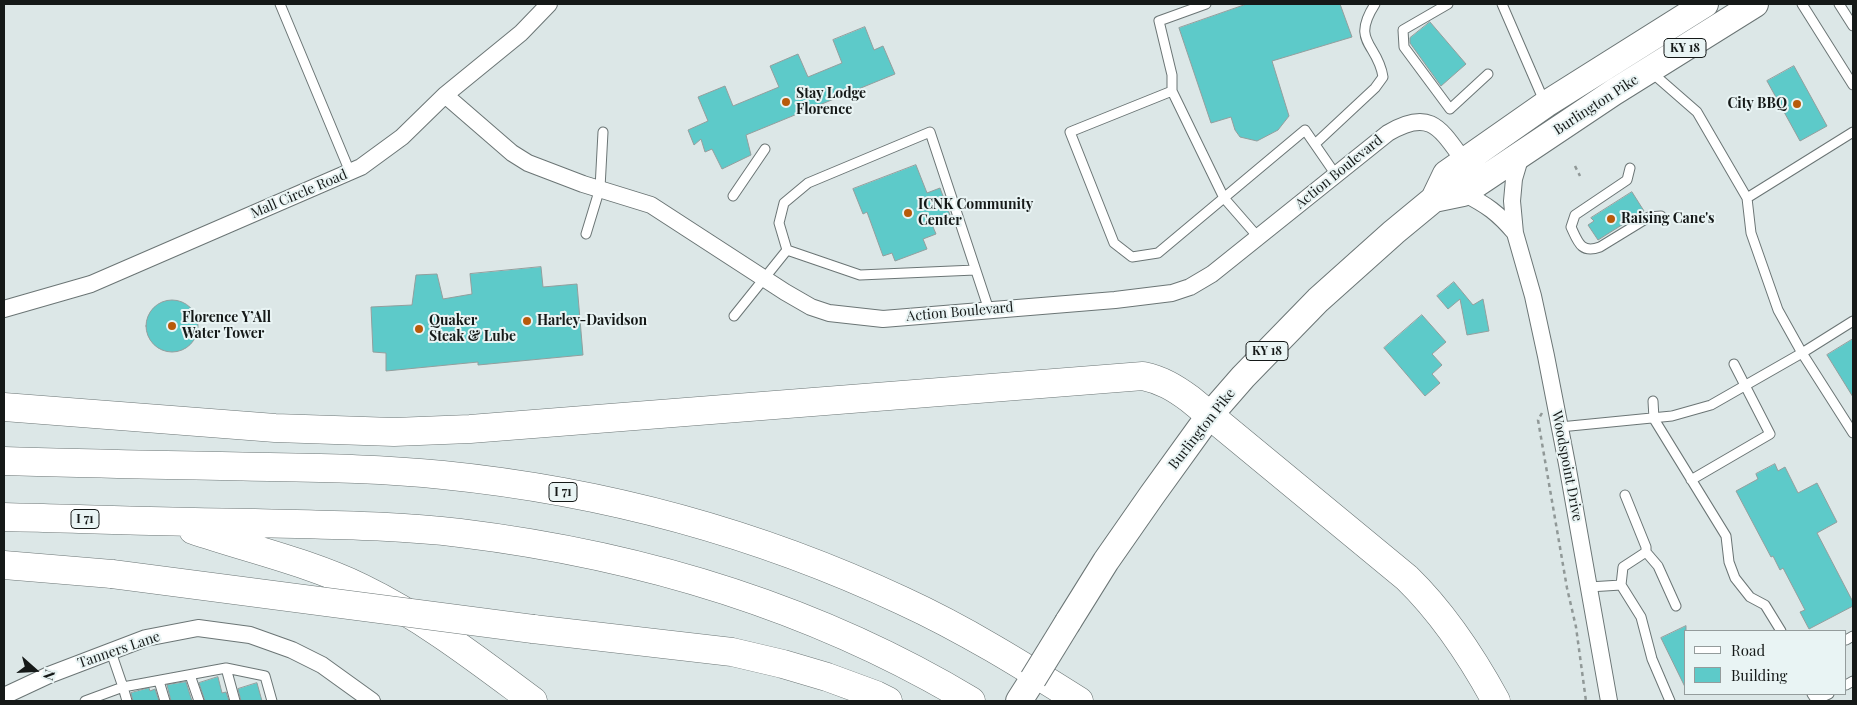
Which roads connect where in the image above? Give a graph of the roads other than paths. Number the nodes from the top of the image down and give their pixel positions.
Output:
1 (280, 4) edge
2 (549, 4) edge
3 (1206, 4) edge
4 (1375, 4) edge
5 (1448, 4) edge
6 (1502, 4) edge
7 (1705, 4) edge
8 (1756, 4) edge
9 (1802, 4) edge
10 (1839, 4) edge
11 (1853, 26) edge
12 (1649, 70) junction
13 (1488, 74) dead end
14 (1853, 85) edge
15 (1172, 91) junction
16 (445, 95) junction
17 (1546, 104) junction
18 (603, 132) dead end
19 (1853, 132) edge
20 (1315, 144) junction
21 (765, 150) dead end
22 (1522, 152) junction
23 (1464, 161) junction
24 (1630, 168) dead end
25 (350, 172) junction
26 (1336, 175) junction
27 (600, 188) junction
28 (1463, 193) junction
29 (733, 196) dead end
30 (1224, 198) junction
31 (1747, 198) junction
32 (1434, 199) junction
33 (1661, 216) dead end
34 (1516, 233) junction
35 (586, 234) dead end
36 (1258, 237) junction
37 (787, 250) junction
38 (975, 270) junction
39 (765, 279) junction
40 (4, 309) edge
41 (989, 310) junction
42 (734, 316) dead end
43 (1853, 321) edge
44 (1802, 353) junction
45 (1734, 364) dead end
46 (1745, 385) junction
47 (1653, 401) dead end
48 (4, 407) edge
49 (1209, 416) junction
50 (1654, 418) junction
51 (1560, 427) junction
52 (1853, 433) edge
53 (4, 462) edge
54 (1691, 480) junction
55 (1625, 495) dead end
56 (4, 517) edge
57 (165, 522) junction
58 (1646, 552) junction
59 (4, 565) edge
60 (1621, 585) junction
61 (1589, 587) junction
62 (1676, 606) dead end
63 (1780, 630) edge
64 (111, 652) junction
65 (226, 668) junction
66 (190, 675) junction
67 (158, 681) junction
68 (123, 687) junction
69 (1813, 695) edge
70 (1826, 695) edge
71 (4, 696) edge
72 (87, 701) edge
73 (127, 701) edge
74 (165, 701) edge
75 (199, 701) edge
76 (235, 701) edge
77 (272, 701) edge
78 (372, 701) edge
79 (533, 701) edge
80 (888, 701) edge
81 (971, 701) edge
82 (1020, 701) edge
83 (1079, 701) edge
84 (1496, 701) edge
85 (1609, 701) edge
86 (1670, 701) edge

1 - 25 lane
2 - 16 street, Mall Circle Road
3 - 15 lane
4 - 20 lane
5 - 13 lane
6 - 17 lane
7 - 17 main road, Burlington Pike / KY 18
8 - 12 main road, Burlington Pike / KY 18
9 - 14 lane
10 - 11 lane
12 - 22 main road, Burlington Pike / KY 18
12 - 31 lane
15 - 30 lane
15 - 30 lane
16 - 25 street, Mall Circle Road
16 - 27 street, Action Boulevard
17 - 23 main road, Burlington Pike / KY 18
18 - 27 lane
19 - 31 lane
20 - 26 lane
20 - 30 lane
21 - 29 lane
22 - 28 main road, Burlington Pike / KY 18
22 - 34 street, Woodspoint Drive
23 - 26 street, Action Boulevard
23 - 32 main road, Burlington Pike / KY 18
24 - 33 lane
25 - 40 street, Mall Circle Road
26 - 36 street, Action Boulevard
27 - 35 lane
27 - 39 street, Action Boulevard
28 - 32 main road, Burlington Pike / KY 18
28 - 34 street, Woodspoint Drive
30 - 36 lane
31 - 44 lane
32 - 49 main road, Burlington Pike / KY 18
34 - 51 street, Woodspoint Drive
36 - 41 street, Action Boulevard
37 - 38 lane
37 - 38 lane
37 - 39 lane
38 - 41 lane
39 - 41 street, Action Boulevard
39 - 42 lane
43 - 44 lane
44 - 46 lane
44 - 52 lane
45 - 46 lane
46 - 50 lane
46 - 54 lane
47 - 50 lane
48 - 49 highway
49 - 82 main road, Burlington Pike / KY 18, bridge
49 - 84 highway
50 - 51 lane
50 - 54 lane
51 - 61 street, Woodspoint Drive
53 - 83 highway, I 71
54 - 63 lane
55 - 58 lane
56 - 57 highway, I 71
57 - 79 highway
57 - 81 highway, I 71
58 - 60 lane
58 - 62 lane
59 - 80 highway, bridge
60 - 61 lane
60 - 86 lane
61 - 85 street, Woodspoint Drive
64 - 68 lane
64 - 71 street, Tanners Lane
64 - 78 street, Tanners Lane
65 - 66 lane
65 - 76 lane
65 - 77 lane
66 - 67 lane
66 - 75 lane
67 - 68 lane
67 - 74 lane
68 - 72 lane
68 - 73 lane
69 - 70 lane

